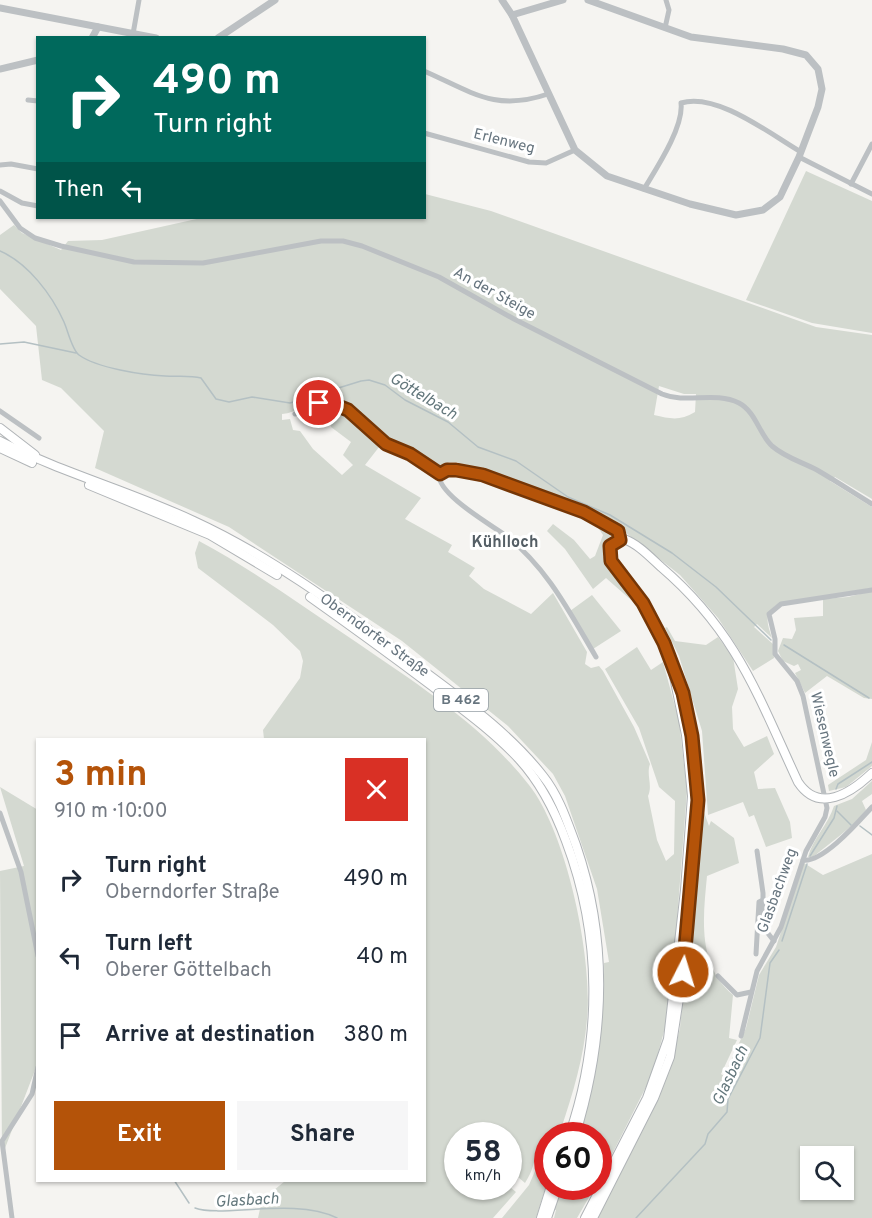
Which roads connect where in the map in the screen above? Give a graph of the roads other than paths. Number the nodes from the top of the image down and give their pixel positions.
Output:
1 (139, 0) edge
2 (275, 0) edge
3 (502, 0) edge
4 (563, 0) edge
5 (588, 0) edge
6 (666, 0) edge
7 (0, 8) edge
8 (512, 15) junction
9 (98, 27) junction
10 (665, 28) junction
11 (133, 34) junction
12 (93, 36) edge
13 (144, 36) edge
14 (221, 36) edge
15 (36, 60) edge
16 (0, 69) edge
17 (426, 72) edge
18 (548, 94) junction
19 (28, 100) dead end
20 (36, 101) edge
21 (426, 134) edge
22 (872, 144) edge
23 (575, 150) junction
24 (800, 154) junction
25 (0, 165) edge
26 (36, 169) edge
27 (851, 184) junction
28 (644, 189) junction
29 (0, 191) edge
30 (872, 194) edge
31 (0, 201) edge
32 (36, 206) edge
33 (0, 411) edge
34 (295, 414) dead end
35 (0, 428) edge
36 (39, 438) dead end
37 (0, 441) edge
38 (0, 448) edge
39 (40, 463) junction
40 (440, 474) junction
41 (872, 504) edge
42 (620, 540) junction
43 (872, 590) edge
44 (596, 657) dead end
45 (675, 677) junction
46 (872, 773) edge
47 (826, 799) junction
48 (872, 807) edge
49 (0, 813) edge
50 (757, 851) dead end
51 (803, 860) junction
52 (763, 900) junction
53 (774, 941) junction
54 (36, 946) edge
55 (756, 954) dead end
56 (718, 976) dead end
57 (751, 992) junction
58 (741, 1036) dead end
59 (36, 1076) edge
60 (572, 1122) edge
61 (578, 1122) edge
62 (546, 1200) edge
63 (554, 1200) edge
64 (12, 1218) edge
65 (540, 1218) edge
66 (548, 1218) edge
67 (585, 1218) edge
68 (593, 1218) edge

1 - 11 street
2 - 14 street
3 - 8 street
4 - 8 street
5 - 10 street
6 - 10 street
7 - 9 street
8 - 18 street
9 - 11 street
9 - 12 street
10 - 24 street
11 - 13 street
15 - 16 street
17 - 18 street
18 - 23 street
19 - 20 street
21 - 23 street, Erlenweg
22 - 27 street
23 - 28 street
24 - 27 street
24 - 28 street
24 - 28 street
25 - 26 street
27 - 30 street
29 - 32 street
31 - 41 street, An der Steige
33 - 36 street
34 - 40 street
35 - 39 main road
37 - 39 main road, B 462
38 - 39 main road, B 462
39 - 60 main road, Oberndorfer Straße / B 462
39 - 61 main road, Oberndorfer Straße / B 462
40 - 42 street
40 - 44 street
42 - 45 main road
42 - 47 main road
43 - 47 street, Wiesenwegle
45 - 67 main road
45 - 68 main road
46 - 47 main road
47 - 51 street, Glasbachweg
48 - 51 street
49 - 54 street
50 - 52 street
51 - 53 street, Glasbachweg
52 - 53 street
52 - 55 street
53 - 57 street, Glasbachweg
56 - 57 street
57 - 58 street, Glasbachweg
59 - 64 street
62 - 65 main road
63 - 66 main road

